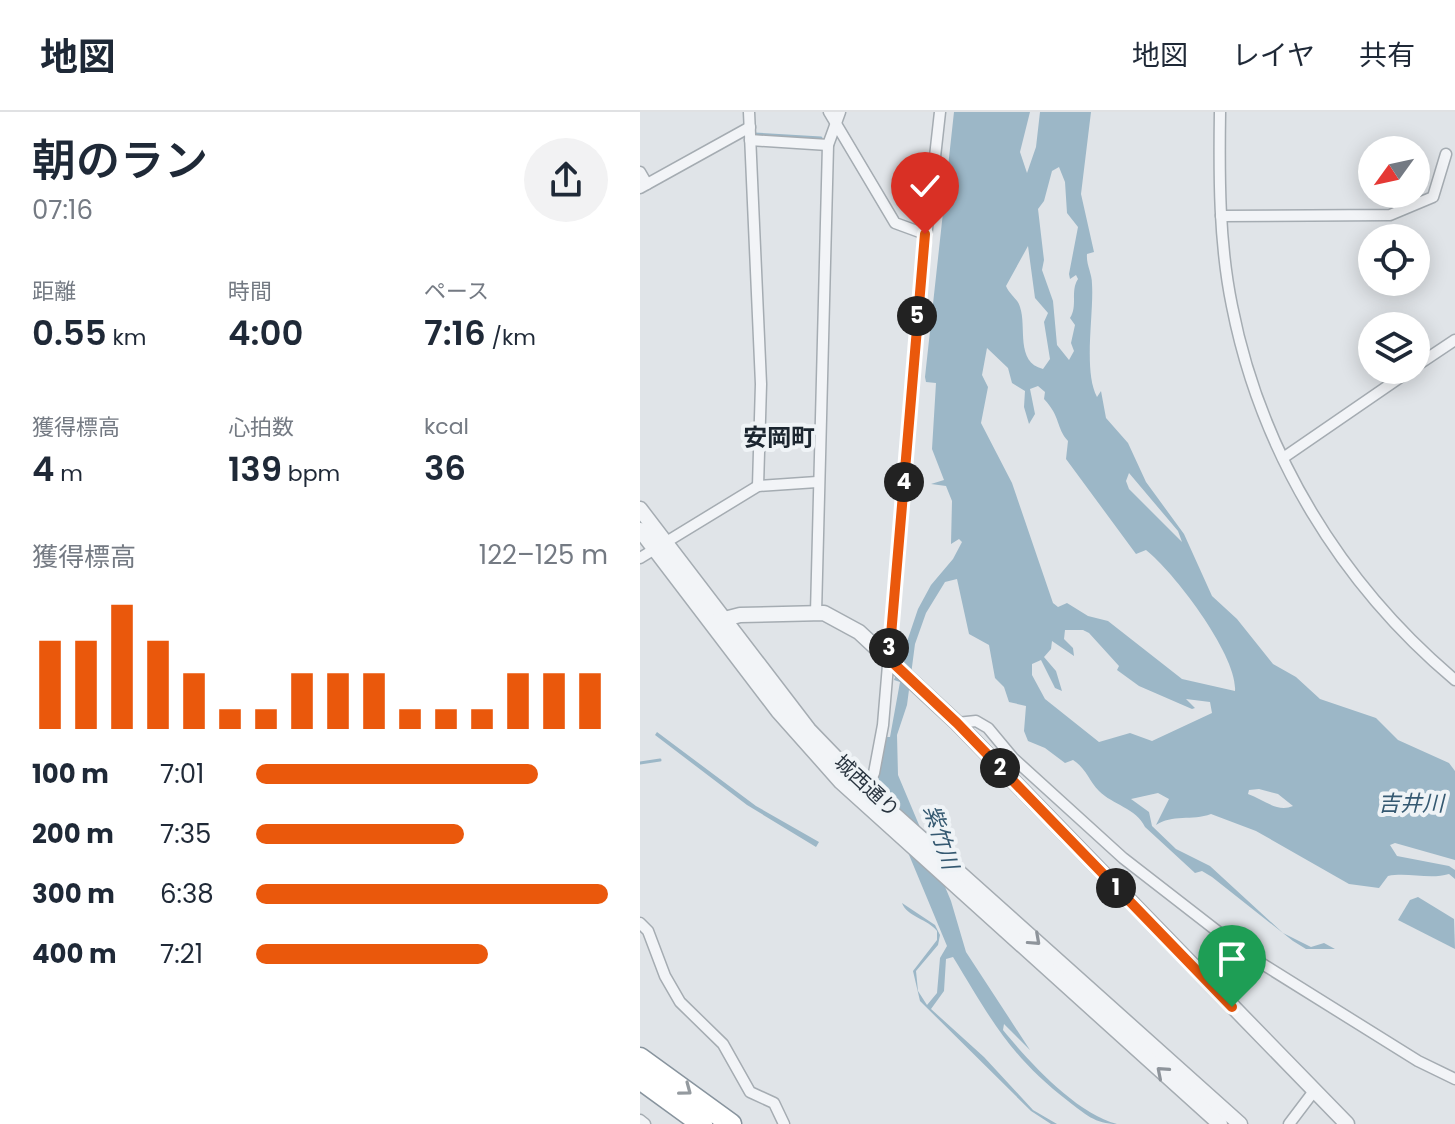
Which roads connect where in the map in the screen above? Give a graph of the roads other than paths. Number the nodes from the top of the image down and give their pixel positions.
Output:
1 (749, 112) edge
2 (829, 112) edge
3 (840, 112) edge
4 (940, 112) edge
5 (1220, 112) edge
6 (836, 124) junction
7 (750, 127) junction
8 (750, 140) junction
9 (828, 145) junction
10 (1446, 154) dead end
11 (640, 172) edge
12 (643, 186) edge
13 (1221, 216) junction
14 (925, 234) junction
15 (1455, 340) edge
16 (1430, 357) edge
17 (1391, 384) edge
18 (1283, 458) junction
19 (817, 482) junction
20 (758, 486) junction
21 (640, 509) edge
22 (640, 530) edge
23 (660, 546) junction
24 (640, 558) edge
25 (816, 613) junction
26 (720, 620) junction
27 (891, 661) junction
28 (1455, 680) edge
29 (957, 723) junction
30 (864, 795) junction
31 (640, 923) edge
32 (640, 1058) edge
33 (640, 1079) edge
34 (1455, 1079) edge
35 (1314, 1091) junction
36 (640, 1120) edge
37 (645, 1124) edge
38 (702, 1124) edge
39 (731, 1124) edge
40 (784, 1124) edge
41 (1220, 1124) edge
42 (1240, 1124) edge
43 (1289, 1124) edge
44 (1347, 1124) edge

1 - 7 street
2 - 6 street
3 - 6 street
4 - 14 street
5 - 13 street
6 - 9 street
6 - 14 street
7 - 8 street
7 - 12 street
8 - 9 street
8 - 20 street
9 - 19 street
10 - 13 street
11 - 12 street
13 - 18 street
14 - 27 street
15 - 16 street
17 - 18 street
18 - 28 street
19 - 20 street
19 - 25 street
20 - 23 street
21 - 23 street, 城西通り
22 - 23 street, 城西通り
23 - 24 street
23 - 26 street, 城西通り
25 - 26 street
25 - 27 street
26 - 30 street, 城西通り
27 - 29 street
27 - 30 street
29 - 34 street
29 - 35 street
41 -> 30 street, 城西通り
30 -> 42 street, 城西通り
31 - 40 street
32 -> 39 highway
33 - 38 highway
35 - 43 street
35 - 44 street
36 - 37 street

